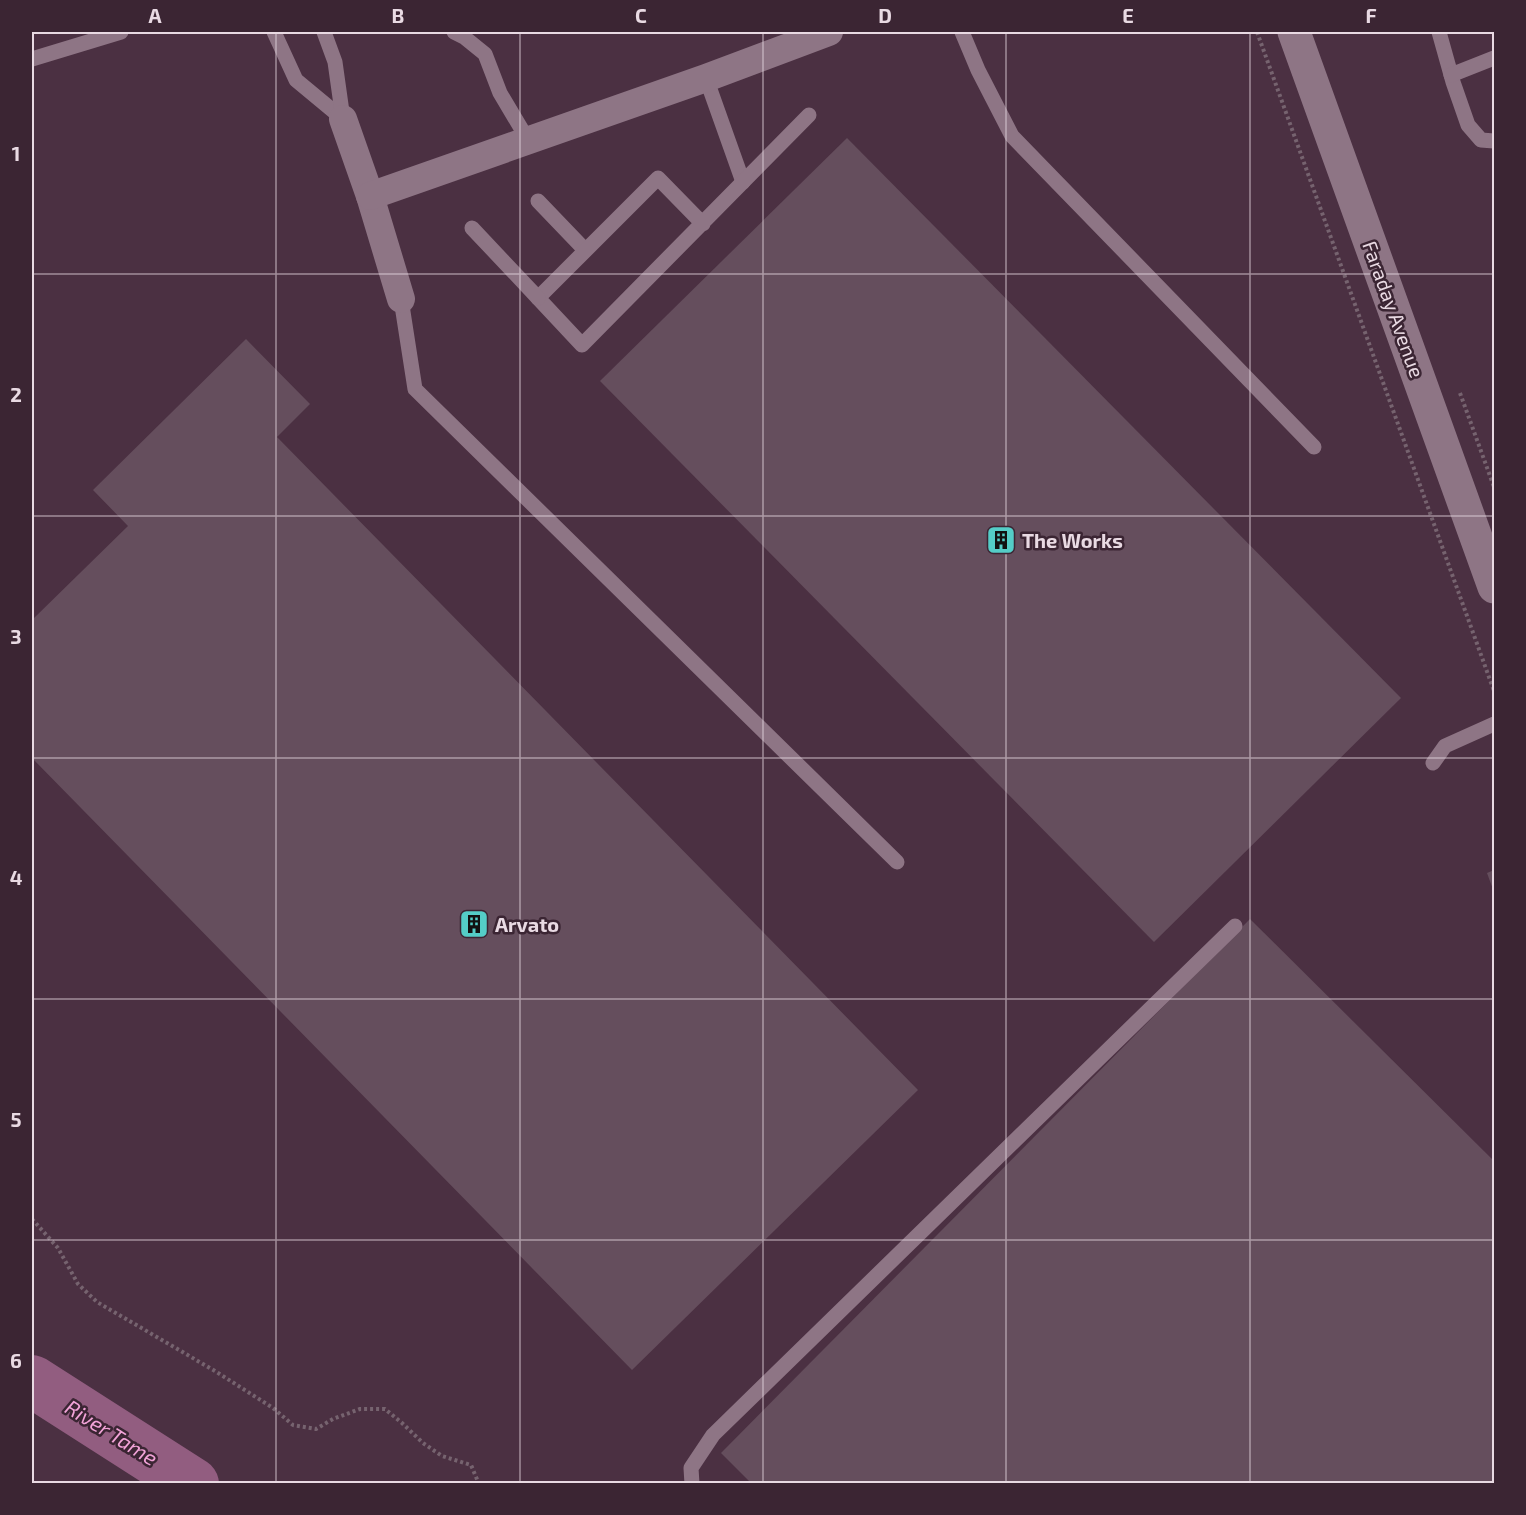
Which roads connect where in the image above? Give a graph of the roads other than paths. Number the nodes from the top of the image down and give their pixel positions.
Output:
1 (121, 32) edge
2 (274, 32) edge
3 (324, 32) edge
4 (454, 32) edge
5 (829, 32) edge
6 (962, 32) edge
7 (1294, 32) edge
8 (1439, 32) edge
9 (1494, 58) edge
10 (32, 59) edge
11 (1451, 75) junction
12 (706, 78) junction
13 (809, 115) dead end
14 (343, 120) junction
15 (528, 140) junction
16 (1488, 141) edge
17 (742, 182) junction
18 (370, 196) junction
19 (538, 201) dead end
20 (703, 224) junction
21 (472, 228) dead end
22 (585, 250) junction
23 (538, 298) junction
24 (401, 299) joint
25 (1314, 447) dead end
26 (1494, 587) edge
27 (1494, 724) edge
28 (1433, 763) dead end
29 (897, 862) dead end
30 (1235, 926) dead end
31 (692, 1484) edge

1 - 10 lane
2 - 14 lane
3 - 14 lane
4 - 15 lane
5 - 12 street
6 - 25 lane
7 - 26 street, Faraday Avenue
8 - 11 lane
9 - 11 lane
11 - 16 lane
12 - 15 street
12 - 17 lane
13 - 17 lane
14 - 18 street
15 - 18 street
17 - 20 lane
18 - 24 street
19 - 22 lane
20 - 22 lane
20 - 23 lane
21 - 23 lane
22 - 23 lane
24 - 29 lane
27 - 28 lane
30 - 31 lane

